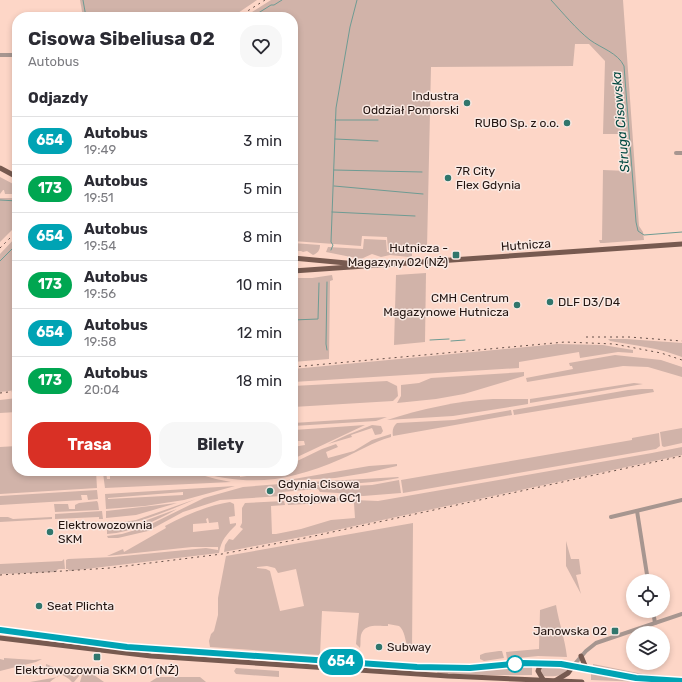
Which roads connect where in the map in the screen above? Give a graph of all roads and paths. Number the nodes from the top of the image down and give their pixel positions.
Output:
1 (0, 55) edge
2 (12, 55) edge
3 (676, 153) dead end
4 (682, 153) edge
5 (0, 168) edge
6 (12, 174) edge
7 (682, 244) edge
8 (298, 258) edge
9 (323, 261) junction
10 (372, 266) junction
11 (323, 269) junction
12 (298, 271) edge
13 (682, 500) edge
14 (637, 511) junction
15 (611, 517) dead end
16 (647, 574) edge
17 (682, 614) edge
18 (655, 618) edge
19 (656, 623) junction
20 (0, 630) edge
21 (0, 638) edge
22 (581, 656) junction
23 (543, 663) junction
24 (573, 666) junction
25 (586, 668) junction
26 (448, 679) edge
27 (505, 681) edge
28 (544, 681) junction
29 (555, 681) edge
30 (682, 681) edge
31 (581, 682) edge

1 - 2 street
3 - 4 street
5 - 6 main road
7 - 10 main road, Hutnicza
8 - 9 main road, Hutnicza
9 - 10 main road, Hutnicza
9 - 11 main road
10 - 11 main road, Hutnicza
11 - 12 main road, Hutnicza
13 - 14 street
14 - 15 street
14 - 16 street
17 - 19 street
18 - 19 street
19 - 22 street
20 - 23 main road
21 - 26 main road
22 - 24 street
22 - 25 main road
23 - 24 main road
23 - 28 main road
24 - 25 main road
24 - 29 main road
25 - 30 main road
26 - 27 main road
27 - 28 main road
28 - 29 main road
29 - 31 main road

